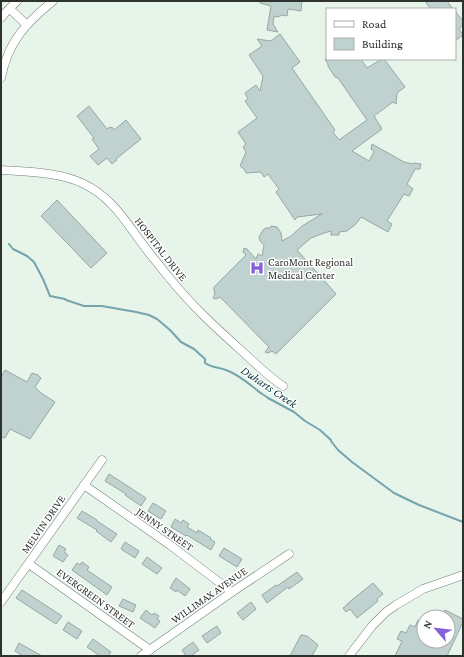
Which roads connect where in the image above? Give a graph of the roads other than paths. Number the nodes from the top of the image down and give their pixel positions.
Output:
1 (17, 1) edge
2 (52, 1) edge
3 (10, 8) junction
4 (1, 18) edge
5 (27, 25) junction
6 (1, 78) edge
7 (1, 170) edge
8 (283, 386) dead end
9 (102, 460) dead end
10 (84, 485) junction
11 (289, 554) dead end
12 (29, 564) junction
13 (463, 575) edge
14 (232, 592) junction
15 (1, 602) edge
16 (150, 650) junction
17 (141, 656) edge
18 (349, 656) edge

1 - 3 street
2 - 5 street
3 - 4 street
3 - 5 street
5 - 6 street
7 - 8 street, HOSPITAL DRIVE
9 - 10 street, MELVIN DRIVE
10 - 12 street, MELVIN DRIVE
10 - 14 street, JENNY STREET
11 - 14 street, WILLIMAX AVENUE
12 - 15 street, MELVIN DRIVE
12 - 16 street, EVERGREEN STREET
13 - 18 street
14 - 16 street, WILLIMAX AVENUE
16 - 17 street, WILLIMAX AVENUE

